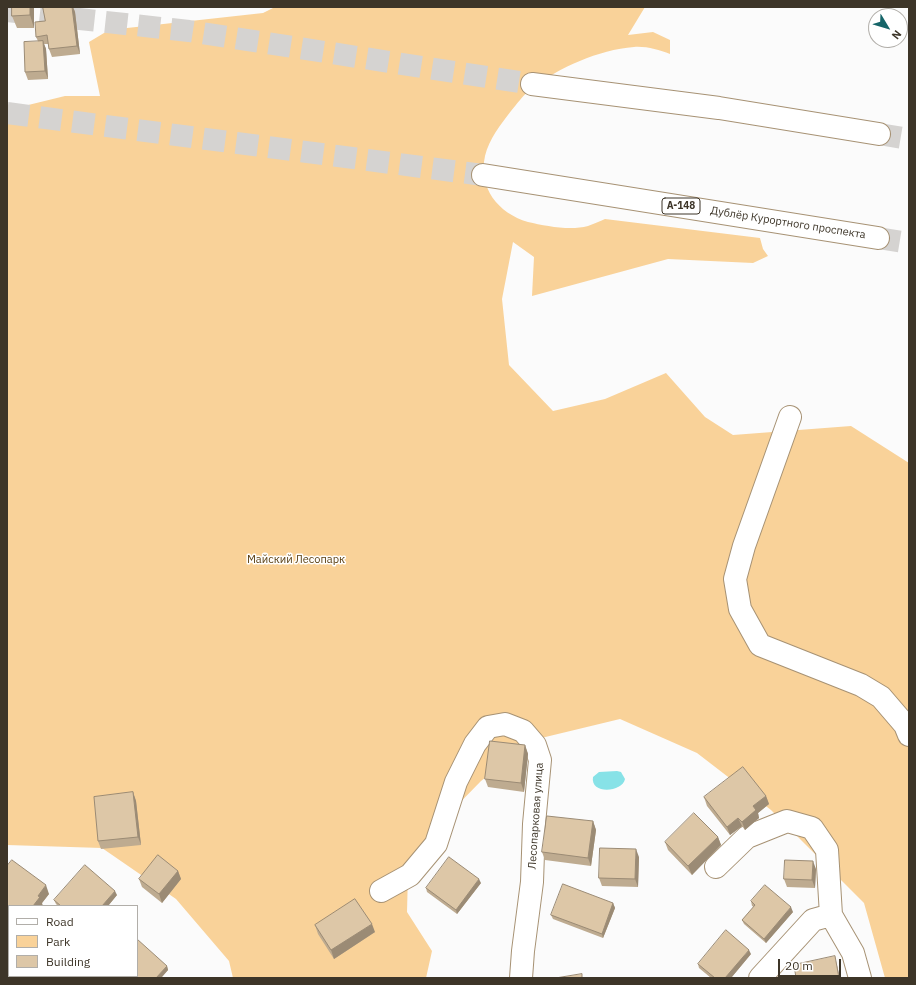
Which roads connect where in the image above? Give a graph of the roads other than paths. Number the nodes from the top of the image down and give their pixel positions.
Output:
1 (532, 84) tunnel mouth
2 (879, 134) tunnel mouth
3 (483, 175) tunnel mouth
4 (878, 238) tunnel mouth
5 (790, 417) dead end
6 (909, 735) edge
7 (716, 867) dead end
8 (380, 891) dead end
9 (831, 914) junction
10 (520, 978) edge
11 (760, 978) edge
12 (860, 978) edge

1 - 2 main road
3 - 4 main road, Дублёр Курортного проспекта / А-148
5 - 6 main road
7 - 9 main road
8 - 10 main road, Лесопарковая улица
9 - 11 main road
9 - 12 main road

